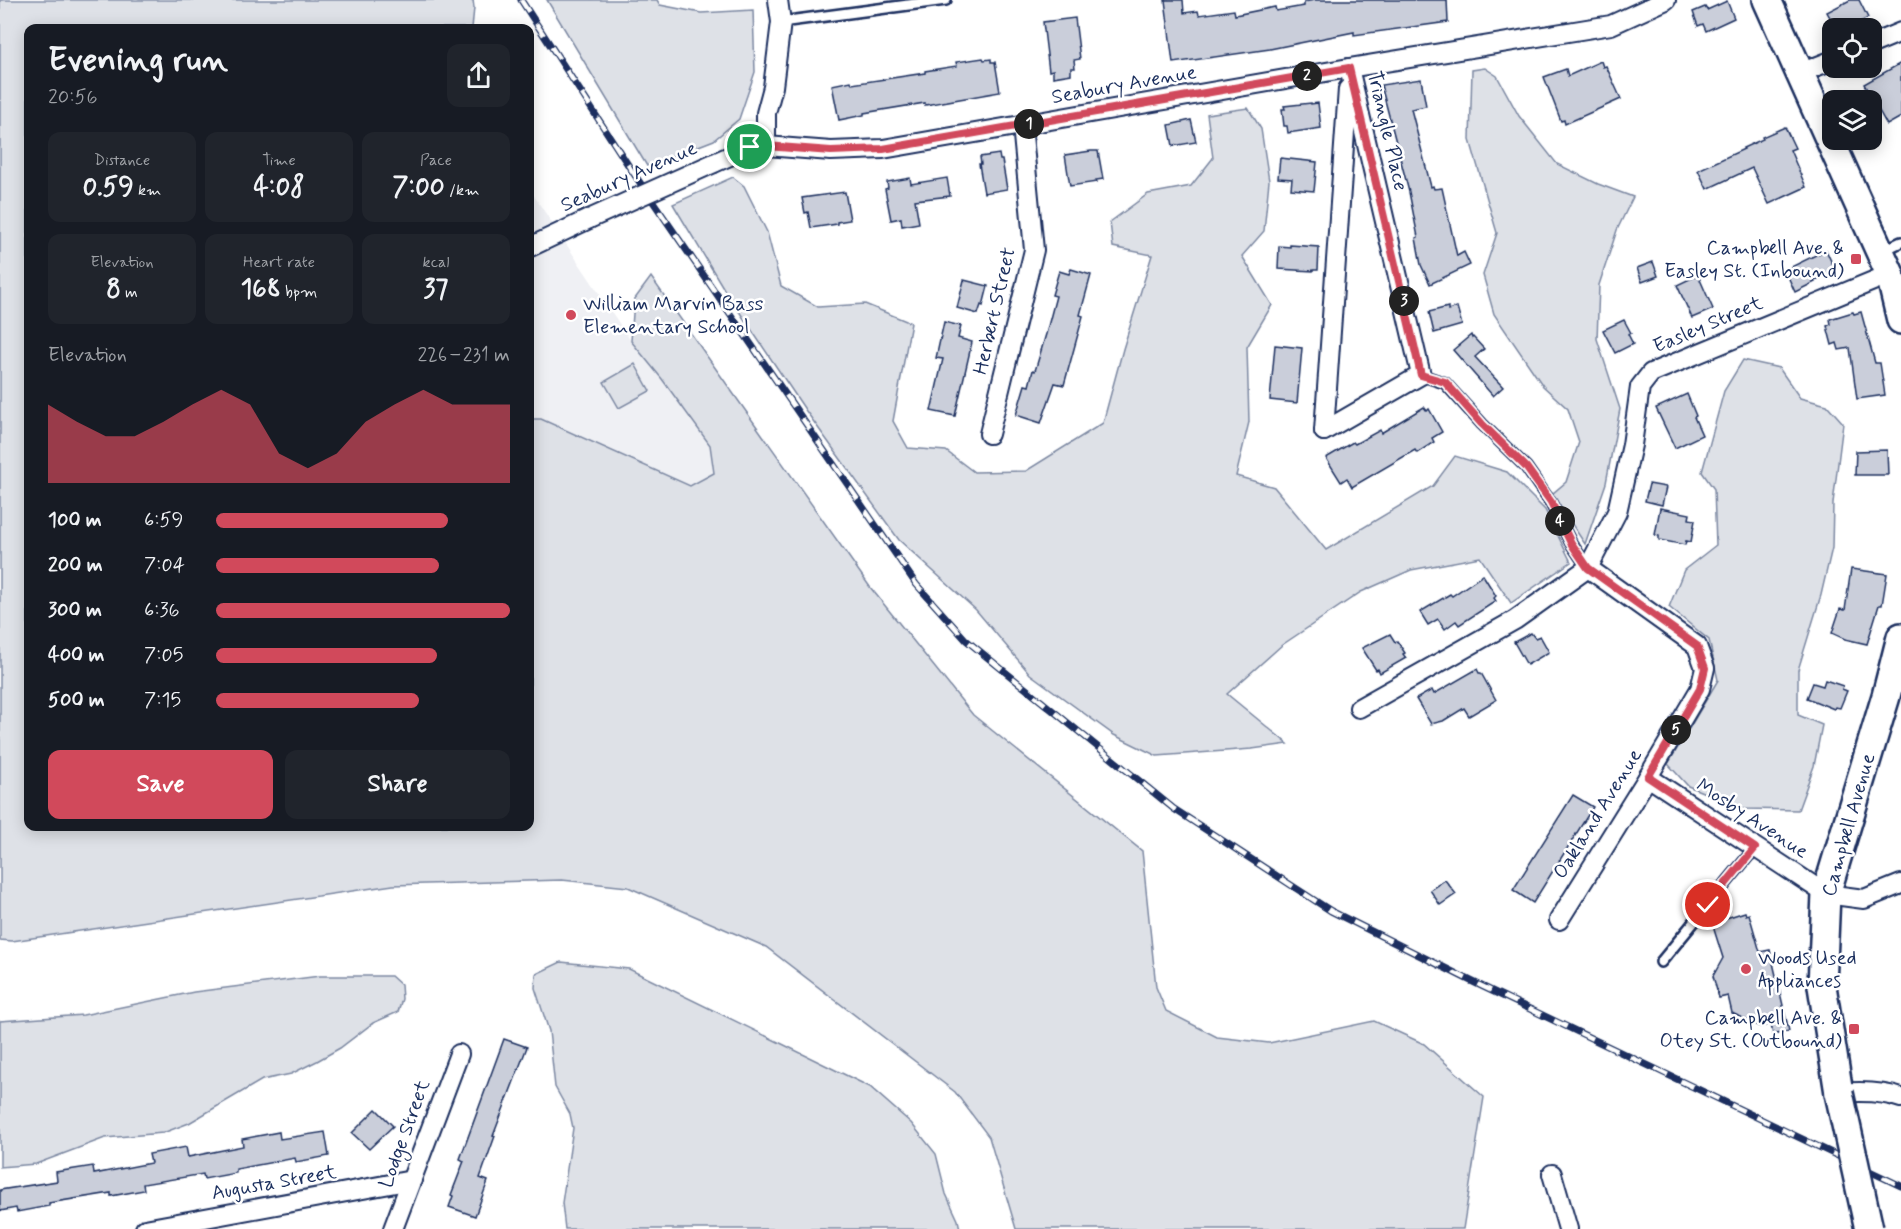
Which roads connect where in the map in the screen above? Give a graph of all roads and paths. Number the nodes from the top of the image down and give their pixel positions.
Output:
1 (778, 0) edge
2 (946, 0) edge
3 (1666, 0) edge
4 (1767, 0) edge
5 (781, 22) junction
6 (1901, 32) edge
7 (1882, 40) edge
8 (1822, 64) edge
9 (1349, 68) junction
10 (1800, 73) junction
11 (1022, 125) junction
12 (766, 146) junction
13 (534, 245) edge
14 (1890, 256) edge
15 (1900, 315) edge
16 (1421, 375) junction
17 (989, 434) dead end
18 (1588, 568) junction
19 (1901, 637) edge
20 (1359, 708) dead end
21 (1648, 777) junction
22 (1755, 848) junction
23 (1901, 884) edge
24 (1826, 894) junction
25 (1559, 920) dead end
26 (1661, 962) dead end
27 (459, 1054) dead end
28 (1839, 1093) junction
29 (1901, 1098) edge
30 (1552, 1174) dead end
31 (412, 1180) junction
32 (395, 1228) edge
33 (145, 1229) edge
34 (1568, 1229) edge
35 (1869, 1229) edge

1 - 5 street
2 - 5 lane
3 - 9 street, Seabury Avenue
4 - 10 main road
5 - 12 street
6 - 7 street
8 - 10 street
9 - 11 street, Seabury Avenue
9 - 16 street, Triangle Place
9 - 16 street, Triangle Place
10 - 14 main road
11 - 12 street, Seabury Avenue
11 - 17 street, Herbert Street
12 - 13 street, Seabury Avenue, bridge
14 - 15 main road
14 - 18 street, Easley Street
16 - 18 lane
18 - 20 street, Easley Street
18 - 21 street, Oakland Avenue
19 - 24 main road, Campbell Avenue
21 - 22 street, Mosby Avenue
21 - 25 street, Oakland Avenue
22 - 24 street, Mosby Avenue
22 - 26 lane
23 - 24 street, Mosby Avenue
24 - 28 main road, Campbell Avenue
27 - 31 street, Lodge Street
28 - 29 street
28 - 35 main road, Campbell Avenue, bridge
30 - 34 street
31 - 32 street, Lodge Street
31 - 33 street, Augusta Street

